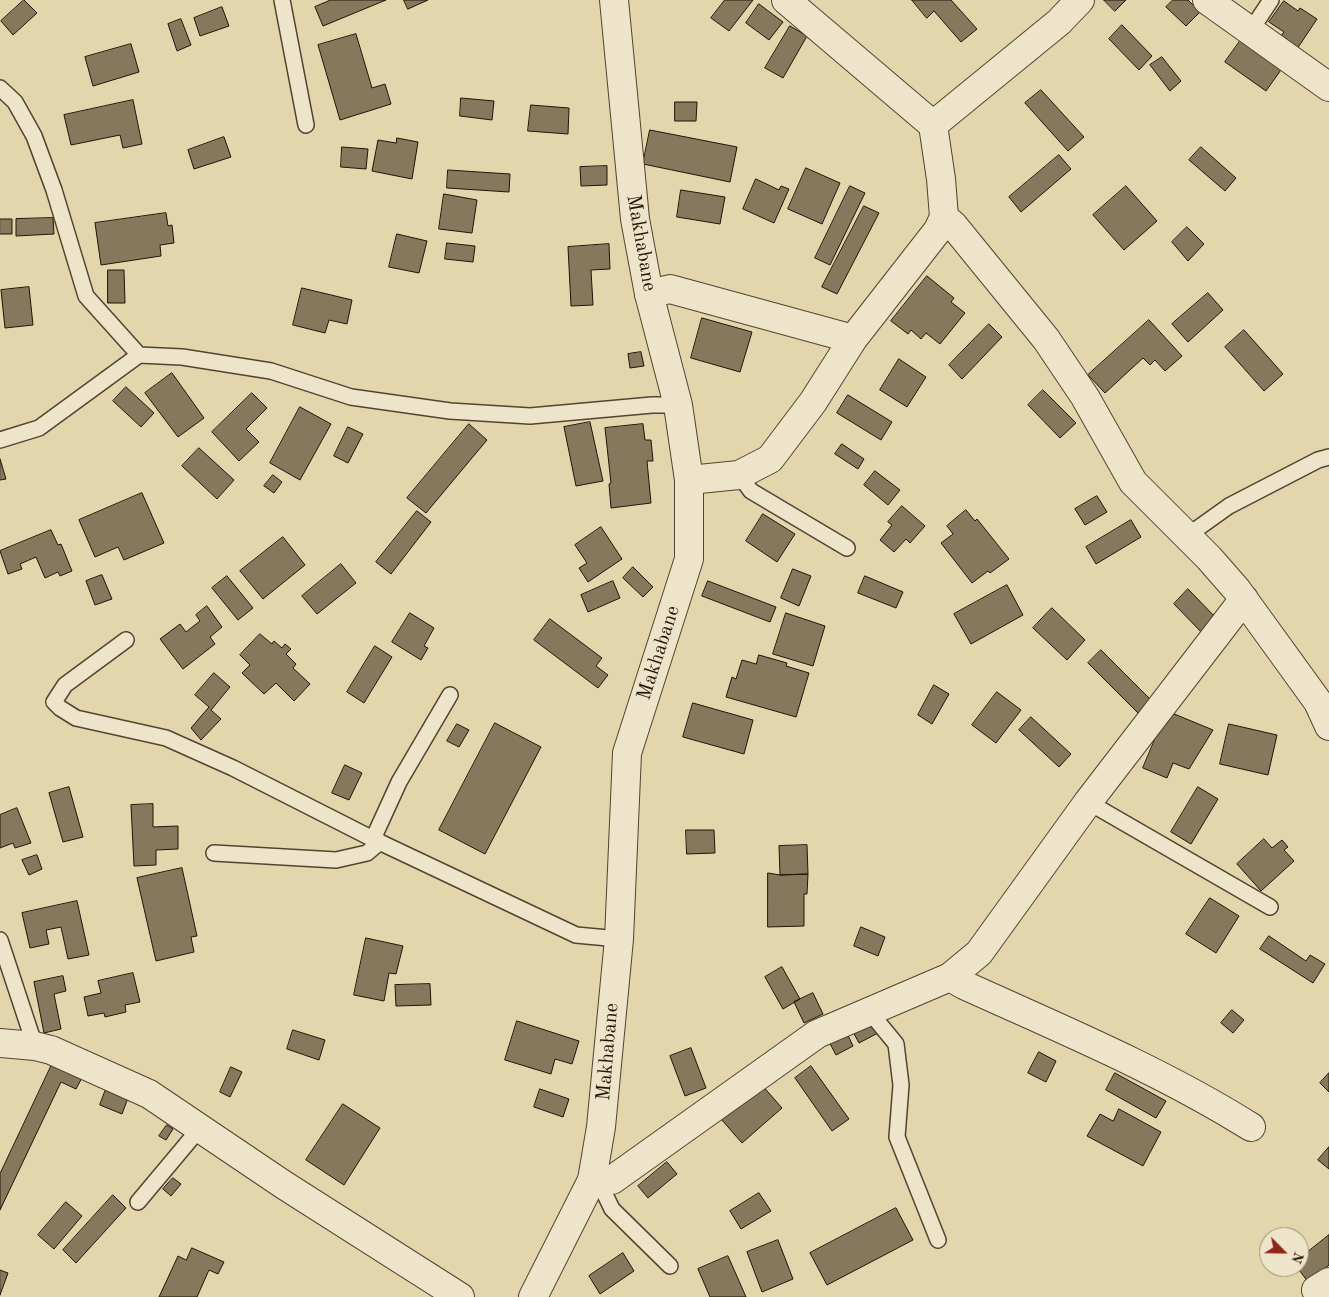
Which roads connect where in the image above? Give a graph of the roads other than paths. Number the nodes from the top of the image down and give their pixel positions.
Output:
1 (282, 0) edge
2 (614, 0) edge
3 (786, 0) edge
4 (1080, 0) edge
5 (1207, 0) edge
6 (1271, 0) edge
7 (1250, 30) junction
8 (1329, 87) edge
9 (0, 88) edge
10 (306, 125) dead end
11 (933, 125) junction
12 (944, 217) junction
13 (649, 294) junction
14 (853, 339) junction
15 (139, 355) junction
16 (678, 405) junction
17 (0, 440) edge
18 (1329, 458) edge
19 (739, 475) junction
20 (689, 480) junction
21 (1186, 536) junction
22 (846, 548) dead end
23 (1244, 600) junction
24 (126, 640) dead end
25 (450, 695) dead end
26 (1329, 726) edge
27 (1088, 802) junction
28 (377, 841) junction
29 (214, 853) dead end
30 (1270, 908) dead end
31 (619, 939) junction
32 (0, 940) edge
33 (950, 977) junction
34 (869, 1011) junction
35 (0, 1043) edge
36 (35, 1046) junction
37 (1250, 1127) dead end
38 (200, 1128) junction
39 (595, 1180) junction
40 (138, 1202) dead end
41 (938, 1240) dead end
42 (670, 1266) dead end
43 (460, 1297) edge
44 (533, 1297) edge

1 - 10 lane
2 - 13 street, Makhabane
3 - 11 street
4 - 11 street
5 - 7 street
6 - 7 lane
7 - 8 street
9 - 15 lane
11 - 12 street
12 - 14 street
12 - 21 street
13 - 14 street
13 - 16 street, Makhabane
14 - 19 street
15 - 16 lane
15 - 17 lane
16 - 20 street, Makhabane
18 - 21 lane
19 - 20 street
19 - 22 lane
20 - 31 street, Makhabane
21 - 23 street
23 - 26 street
23 - 27 street
24 - 28 lane
25 - 28 lane
27 - 30 lane
27 - 33 street
28 - 29 lane
28 - 31 lane
31 - 39 street, Makhabane
32 - 36 lane
33 - 34 street
33 - 37 street
34 - 39 street
34 - 41 lane
35 - 36 street
36 - 38 street
38 - 40 lane
38 - 43 street
39 - 42 lane
39 - 44 street, Makhabane

